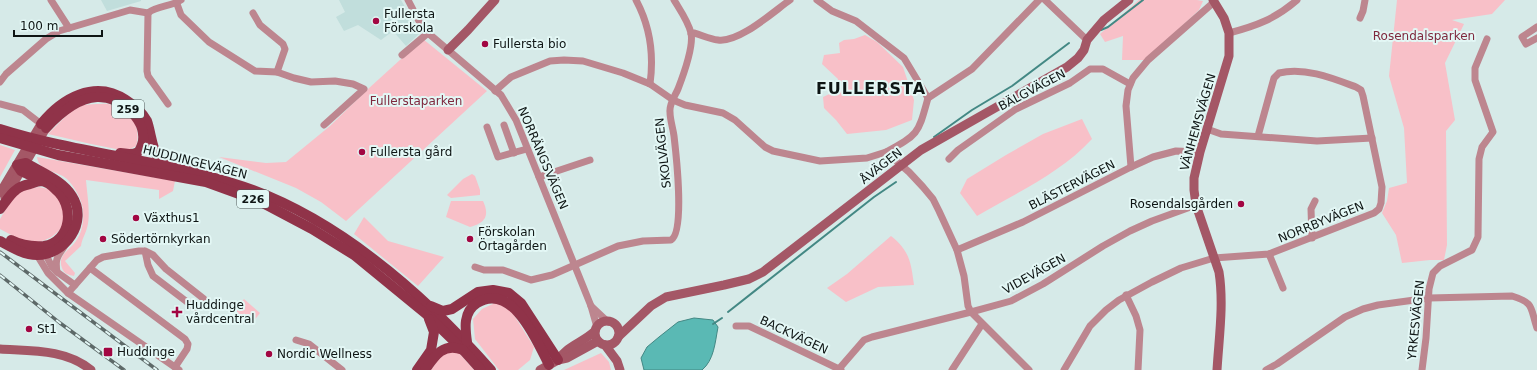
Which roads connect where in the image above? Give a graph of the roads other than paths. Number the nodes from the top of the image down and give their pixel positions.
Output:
1 (51, 0) edge
2 (408, 0) edge
3 (495, 0) edge
4 (636, 0) edge
5 (674, 0) edge
6 (790, 0) edge
7 (817, 0) edge
8 (1039, 0) edge
9 (1045, 0) edge
10 (1129, 0) edge
11 (1297, 0) edge
12 (1365, 0) edge
13 (1214, 1) edge
14 (179, 2) edge
15 (148, 13) junction
16 (253, 13) dead end
17 (1360, 18) dead end
18 (1537, 27) edge
19 (70, 28) junction
20 (428, 33) junction
21 (691, 34) junction
22 (1229, 34) junction
23 (1537, 38) edge
24 (1487, 39) dead end
25 (1087, 40) junction
26 (448, 50) junction
27 (402, 55) dead end
28 (277, 72) junction
29 (0, 82) edge
30 (650, 84) junction
31 (1130, 84) junction
32 (495, 91) junction
33 (928, 98) junction
34 (673, 100) junction
35 (0, 104) edge
36 (168, 104) dead end
37 (324, 125) dead end
38 (44, 126) junction
39 (504, 126) dead end
40 (487, 127) dead end
41 (0, 129) edge
42 (1208, 129) junction
43 (1258, 136) junction
44 (0, 138) edge
45 (1372, 138) junction
46 (0, 141) edge
47 (14, 142) junction
48 (527, 149) junction
49 (93, 152) junction
50 (886, 152) junction
51 (1200, 152) junction
52 (514, 153) junction
53 (949, 159) dead end
54 (590, 160) dead end
55 (23, 162) junction
56 (901, 166) junction
57 (1131, 167) junction
58 (173, 168) junction
59 (539, 177) junction
60 (42, 181) junction
61 (0, 193) edge
62 (1315, 201) dead end
63 (1196, 205) junction
64 (0, 207) edge
65 (0, 234) edge
66 (1312, 238) junction
67 (0, 241) edge
68 (67, 242) junction
69 (957, 250) junction
70 (145, 251) junction
71 (41, 252) junction
72 (1269, 254) junction
73 (1214, 258) junction
74 (574, 265) junction
75 (475, 267) dead end
76 (90, 268) junction
77 (58, 272) junction
78 (75, 286) junction
79 (1283, 288) dead end
80 (68, 292) junction
81 (1126, 295) junction
82 (1429, 298) junction
83 (591, 306) junction
84 (427, 310) junction
85 (971, 312) junction
86 (610, 322) junction
87 (632, 322) junction
88 (982, 324) junction
89 (736, 326) dead end
90 (1537, 328) edge
91 (596, 329) junction
92 (617, 338) junction
93 (296, 340) dead end
94 (602, 343) junction
95 (465, 346) junction
96 (0, 349) edge
97 (549, 365) edge
98 (618, 366) edge
99 (177, 368) edge
100 (91, 370) edge
101 (342, 370) edge
102 (417, 370) edge
103 (425, 370) edge
104 (481, 370) edge
105 (491, 370) edge
106 (839, 370) edge
107 (952, 370) edge
108 (1029, 370) edge
109 (1064, 370) edge
110 (1138, 370) edge
111 (1217, 370) edge
112 (1266, 370) edge
113 (1422, 370) edge

1 - 19 street
2 - 20 street, NORRÄNGSVÄGEN
3 - 26 street
4 - 30 street
5 - 21 street
6 - 21 street
7 - 33 street
8 - 33 street
9 - 25 street
10 - 25 street, ÅVÄGEN
11 - 22 street
12 - 17 street
13 - 22 street, VÄNHEMSVÄGEN
13 - 31 street
14 - 15 street
14 - 28 street
15 - 19 street
15 - 36 street
16 - 28 street
18 - 23 street
19 - 29 street
20 - 26 street, NORRÄNGSVÄGEN
20 - 27 street
21 - 34 street, SKOLVÄGEN
22 - 42 street, VÄNHEMSVÄGEN
24 - 82 street, YRKESVÄGEN
25 - 56 street, ÅVÄGEN
26 - 32 street, NORRÄNGSVÄGEN
28 - 37 street
30 - 32 street
30 - 34 street
31 - 53 street, BÄLGVÄGEN
31 - 57 street
32 - 48 street, NORRÄNGSVÄGEN
33 - 50 street
34 - 50 street
34 - 74 street, SKOLVÄGEN
35 - 38 street
38 - 49 main road, 259
38 - 55 street, 259
38 - 58 main road
39 - 52 street
40 - 52 street
41 - 49 main road, HUDDINGEVÄGEN / 226
42 - 43 street
42 - 51 street, VÄNHEMSVÄGEN
43 - 45 street
43 - 45 street, NORRBYVÄGEN
44 - 47 main road, HUDDINGEVÄGEN / 226
45 - 66 street, NORRBYVÄGEN
46 - 47 main road
47 - 84 main road, HUDDINGEVÄGEN / 226
48 - 52 street
48 - 59 street, NORRÄNGSVÄGEN
49 - 58 main road, HUDDINGEVÄGEN / 226
50 - 56 street
51 - 57 street, BLÄSTERVÄGEN
51 - 63 street, VÄNHEMSVÄGEN
54 - 59 street
55 - 60 main road
55 - 61 street, 259
55 - 64 street, 259
55 - 68 main road
56 - 69 street
56 - 87 street, ÅVÄGEN
57 - 69 street, BLÄSTERVÄGEN
58 - 84 main road, HUDDINGEVÄGEN / 226
59 - 74 street, NORRÄNGSVÄGEN
60 - 64 main road
60 - 71 main road
62 - 66 street
63 - 73 street, VÄNHEMSVÄGEN
63 - 85 street, VIDEVÄGEN
65 - 71 main road
66 - 72 street, NORRBYVÄGEN
67 - 71 main road
68 - 71 main road
68 - 77 street
69 - 85 street
70 - 70 street
70 - 76 street
71 - 77 street
71 - 80 street
72 - 73 street, NORRBYVÄGEN
72 - 79 street
73 - 81 street, NORRBYVÄGEN
73 - 111 street, VÄNHEMSVÄGEN
74 - 75 street
74 - 83 street, NORRÄNGSVÄGEN
76 - 78 street
76 - 99 street
77 - 78 street
78 - 80 street
80 - 99 street
81 - 109 street, NORRBYVÄGEN
81 - 110 street
82 - 90 street
82 - 112 street
82 - 113 street, YRKESVÄGEN
83 - 86 street, NORRÄNGSVÄGEN
83 - 91 street, NORRÄNGSVÄGEN
84 - 95 main road, HUDDINGEVÄGEN / 226
84 - 97 main road
84 - 102 main road
85 - 88 street
85 - 106 street, VIDEVÄGEN
86 - 87 street
86 - 91 street
86 - 92 street
87 - 92 street, ÅVÄGEN
88 - 107 street
88 - 108 street
89 - 106 street, BACKVÄGEN
91 - 94 street
91 - 97 street
92 - 94 street
92 - 98 street
93 - 101 street
94 - 97 street
94 - 98 street
95 - 97 main road
95 - 103 main road
95 - 104 main road, HUDDINGEVÄGEN / 226
95 - 105 main road, HUDDINGEVÄGEN / 226
96 - 100 street

